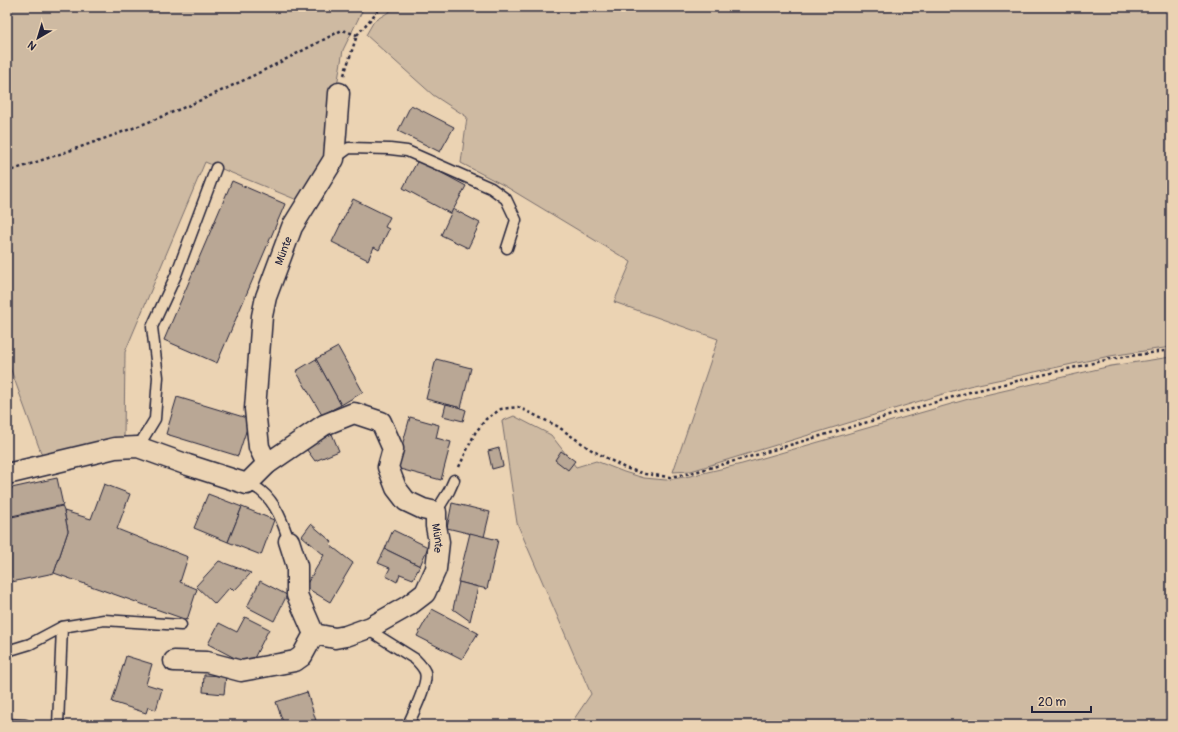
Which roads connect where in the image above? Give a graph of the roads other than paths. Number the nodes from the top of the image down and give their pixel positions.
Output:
1 (339, 93) road end
2 (334, 159) junction
3 (216, 168) dead end
4 (507, 248) dead end
5 (138, 447) junction
6 (267, 464) junction
7 (7, 474) edge
8 (454, 480) road end
9 (247, 484) junction
10 (436, 512) junction
11 (289, 541) joint
12 (181, 625) dead end
13 (62, 627) junction
14 (367, 629) junction
15 (314, 634) junction
16 (7, 650) edge
17 (174, 661) dead end
18 (7, 724) edge
19 (25, 725) edge
20 (58, 725) edge
21 (408, 725) edge

1 - 2 street, Münte
2 - 4 lane
2 - 6 street, Münte
3 - 5 lane
5 - 7 street
5 - 9 street
6 - 9 street, Münte
6 - 10 street, Münte
8 - 10 lane
9 - 11 lane
10 - 14 street, Münte
11 - 15 street
12 - 13 lane
13 - 16 lane
13 - 20 lane
14 - 15 street, Münte
14 - 21 lane
15 - 17 street
18 - 19 lane

